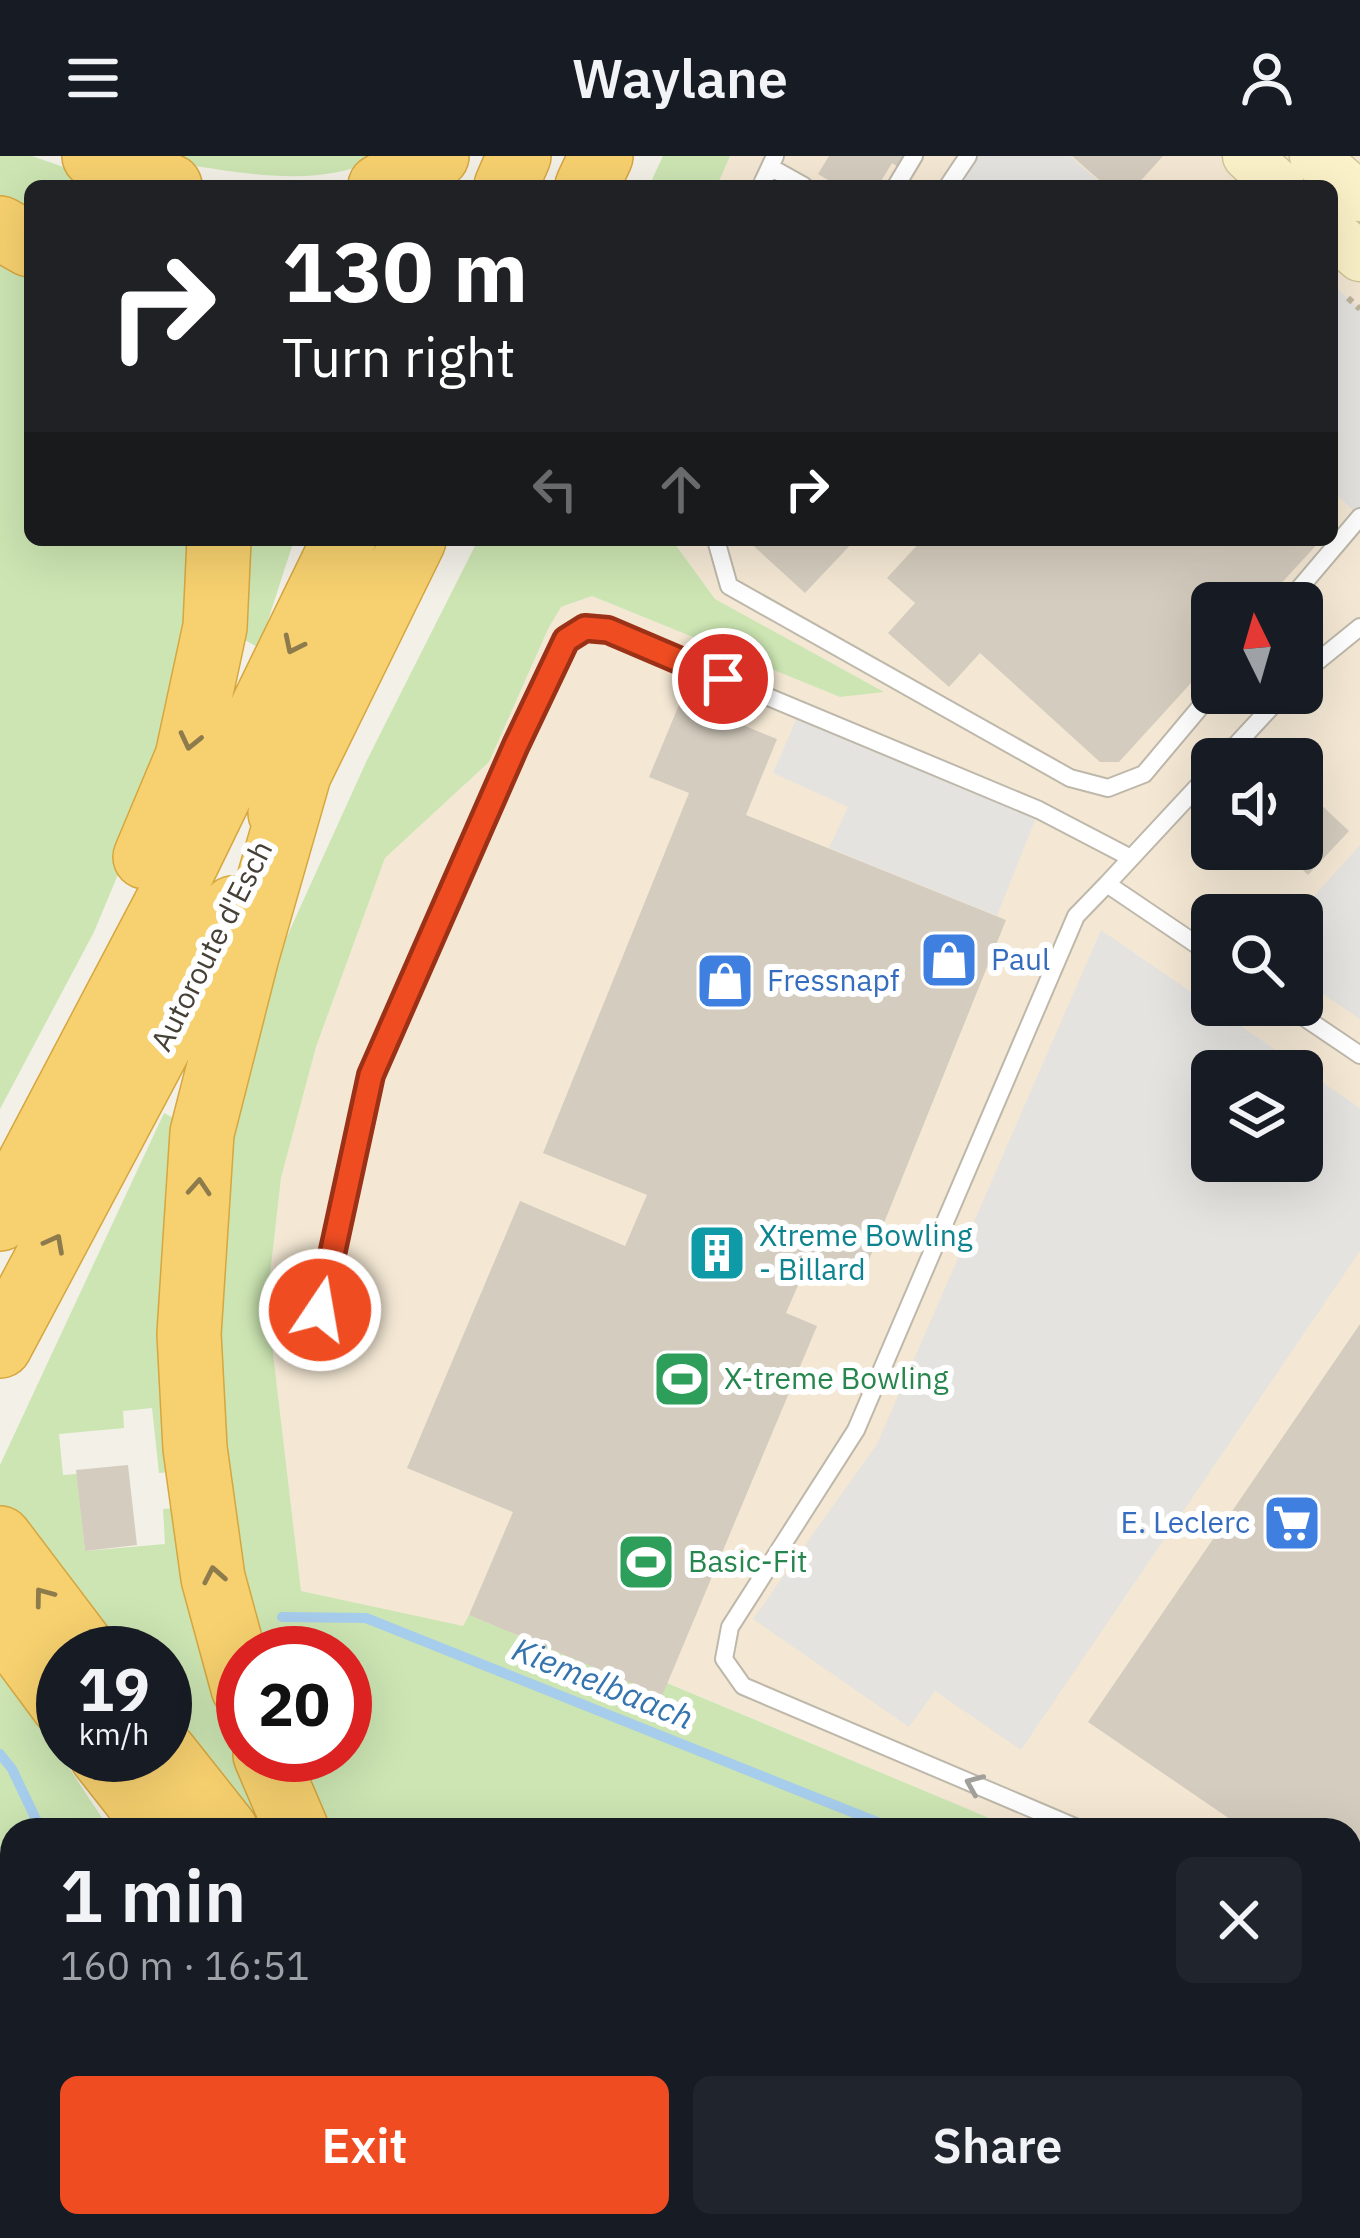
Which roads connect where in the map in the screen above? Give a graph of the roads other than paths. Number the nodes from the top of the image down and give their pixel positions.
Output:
1 (94, 156) edge
2 (116, 156) edge
3 (437, 156) edge
4 (1247, 156) edge
5 (1314, 156) edge
6 (773, 161) edge
7 (154, 180) edge
8 (158, 180) edge
9 (391, 180) edge
10 (797, 180) edge
11 (1273, 180) edge
12 (1351, 191) edge
13 (1360, 257) edge
14 (1360, 517) edge
15 (1338, 543) edge
16 (219, 546) edge
17 (341, 546) edge
18 (411, 546) edge
19 (718, 546) edge
20 (1336, 546) edge
21 (1306, 582) edge
22 (1360, 627) edge
23 (1323, 657) edge
24 (1194, 714) edge
25 (1265, 714) edge
26 (1242, 738) edge
27 (299, 775) junction
28 (1191, 794) edge
29 (1131, 858) junction
30 (1106, 884) junction
31 (1191, 941) edge
32 (1317, 1026) edge
33 (1360, 1055) edge
34 (0, 1144) edge
35 (0, 1220) edge
36 (320, 1310) dead end
37 (0, 1346) edge
38 (0, 1538) edge
39 (0, 1620) edge
40 (67, 1626) edge
41 (226, 1626) edge
42 (36, 1669) edge
43 (122, 1782) edge
44 (188, 1782) edge
45 (277, 1782) edge
46 (151, 1818) edge
47 (216, 1818) edge
48 (292, 1818) edge
49 (1054, 1818) edge

1 - 7 highway
2 - 8 highway
3 - 9 highway
4 - 11 main road
5 - 12 main road
6 - 10 lane
12 - 13 main road
14 - 15 lane
16 -> 34 highway
17 -> 35 highway, Autoroute d'Esch
18 - 27 highway, Autoroute d'Esch
19 - 24 lane
20 - 21 lane
22 - 23 lane
25 - 26 lane
37 -> 27 highway, Autoroute d'Esch
41 -> 27 highway
28 - 29 lane
29 - 30 lane
29 - 36 lane
30 - 31 lane
49 -> 30 lane
32 - 33 lane
40 -> 38 highway
39 - 42 highway
43 - 46 highway
44 - 47 highway
45 - 48 highway

